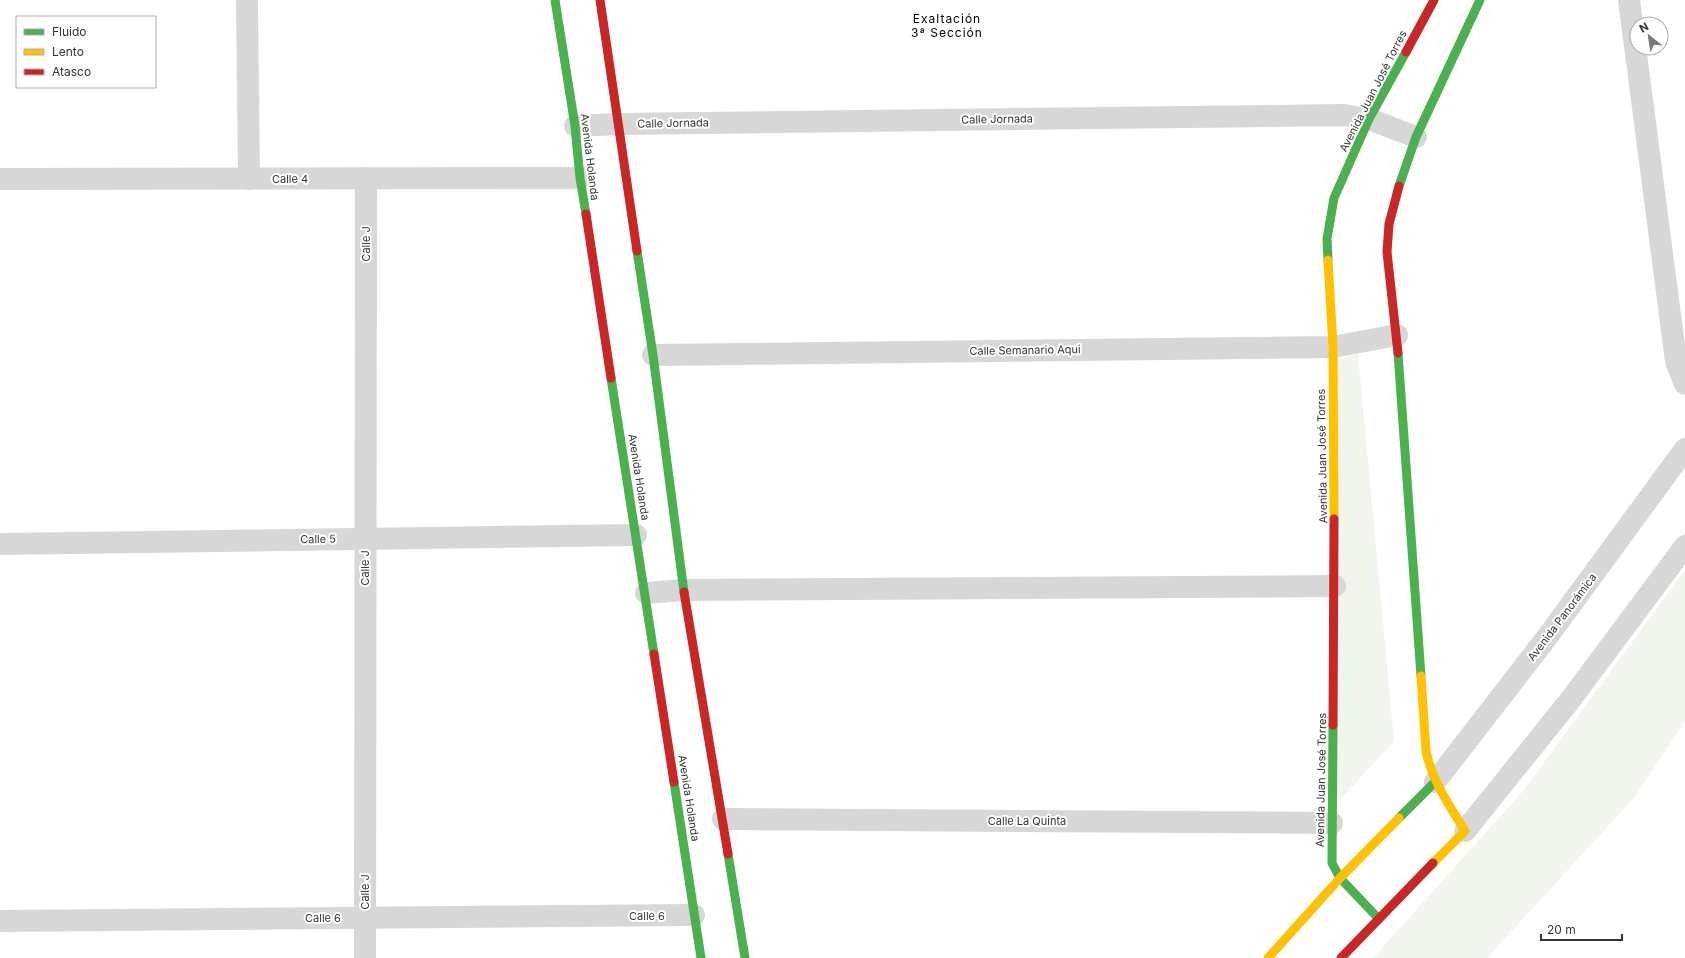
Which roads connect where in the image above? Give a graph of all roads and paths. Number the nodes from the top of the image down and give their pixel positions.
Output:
1 (247, 0) edge
2 (555, 0) edge
3 (600, 0) edge
4 (1434, 0) edge
5 (1480, 0) edge
6 (1629, 0) edge
7 (1369, 119) junction
8 (619, 124) junction
9 (575, 126) junction
10 (1416, 137) junction
11 (366, 178) junction
12 (580, 178) junction
13 (0, 179) edge
14 (249, 179) junction
15 (1397, 336) junction
16 (1333, 347) junction
17 (653, 355) junction
18 (1685, 384) edge
19 (1685, 449) edge
20 (636, 535) junction
21 (365, 539) junction
22 (0, 544) edge
23 (1685, 546) edge
24 (1335, 586) junction
25 (684, 590) junction
26 (646, 593) junction
27 (1435, 782) junction
28 (723, 819) junction
29 (1332, 823) junction
30 (1464, 831) junction
31 (1340, 878) junction
32 (694, 915) junction
33 (365, 918) junction
34 (1379, 919) junction
35 (0, 921) edge
36 (364, 958) edge
37 (701, 958) edge
38 (745, 958) edge
39 (1268, 958) edge
40 (1341, 958) edge

1 - 14 street
2 - 9 street, Avenida Holanda
3 - 8 street
4 - 7 street, Avenida Juan José Torres
5 - 10 street
6 - 18 street
7 - 8 street, Calle Jornada
7 - 10 street, Calle Jornada
7 - 16 street, Avenida Juan José Torres
8 - 9 street, Calle Jornada
8 - 17 street
9 - 12 street, Avenida Holanda
10 - 15 street
11 - 12 street, Calle 4
11 - 14 street, Calle 4
11 - 21 street, Calle J
12 - 20 street, Avenida Holanda
13 - 14 street, Calle 4
15 - 16 street, Calle Semanario Aqui
15 - 27 street
16 - 17 street, Calle Semanario Aqui
16 - 24 street, Avenida Juan José Torres
17 - 25 street
19 - 27 street, Avenida Panorámica
20 - 21 street, Calle 5
20 - 26 street, Avenida Holanda
21 - 22 street, Calle 5
21 - 33 street, Calle J
23 - 30 street
24 - 25 street
24 - 29 street, Avenida Juan José Torres
25 - 26 street
25 - 28 street
26 - 32 street, Avenida Holanda
27 - 30 street
27 - 31 street
28 - 29 street, Calle La Quinta
28 - 38 street
29 - 31 street, Avenida Juan José Torres
30 - 34 street
31 - 34 street, Avenida Juan José Torres
31 - 39 street
32 - 33 street, Calle 6
32 - 37 street, Avenida Holanda
33 - 35 street, Calle 6
33 - 36 street, Calle J
34 - 40 street

